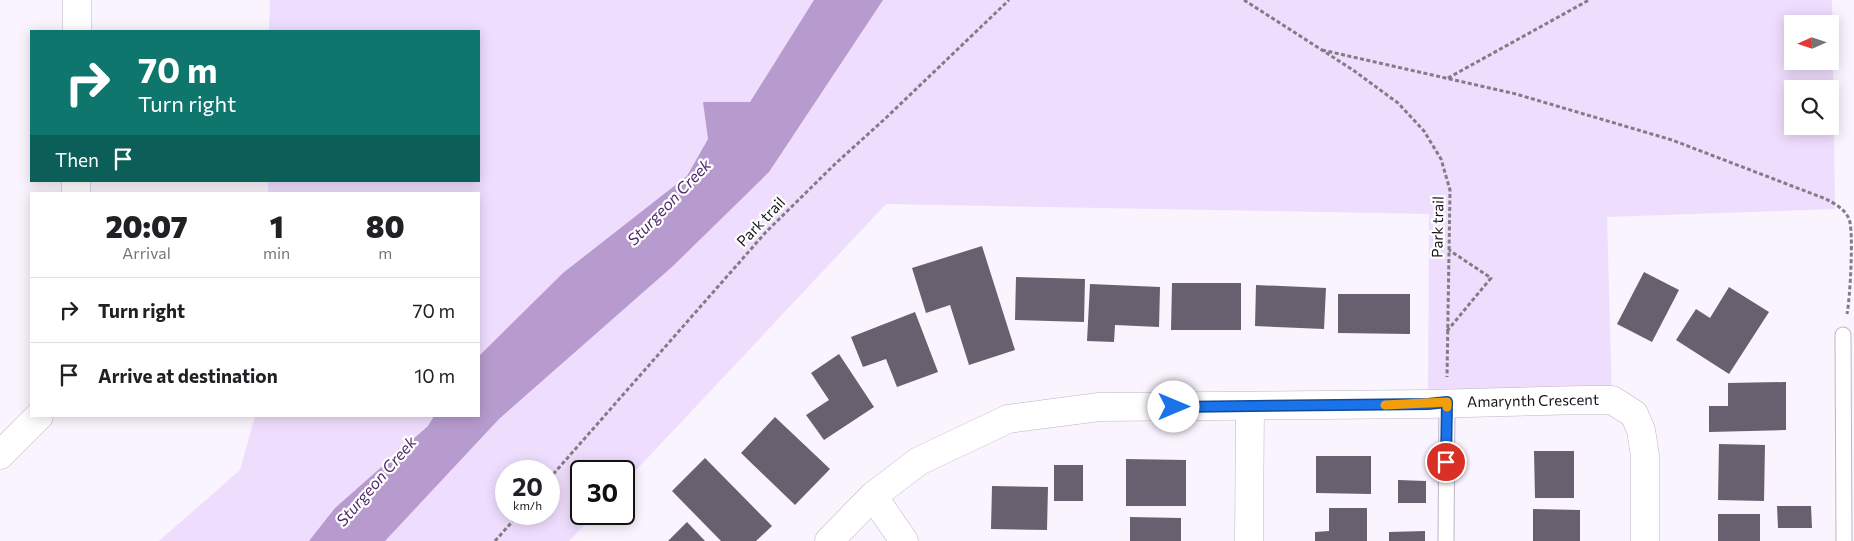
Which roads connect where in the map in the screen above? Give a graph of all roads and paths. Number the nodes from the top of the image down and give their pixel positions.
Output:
1 (77, 0) edge
2 (1009, 0) edge
3 (1244, 0) edge
4 (1588, 0) edge
5 (77, 30) edge
6 (1322, 50) junction
7 (1448, 78) junction
8 (1449, 250) junction
9 (1447, 331) junction
10 (1842, 335) joint
11 (1447, 402) junction
12 (1250, 406) junction
13 (38, 417) edge
14 (0, 455) edge
15 (560, 466) edge
16 (873, 496) junction
17 (509, 525) edge
18 (495, 541) edge
19 (829, 541) edge
20 (904, 541) edge
21 (1249, 541) edge
22 (1446, 541) edge
23 (1645, 541) edge
24 (1844, 541) edge

1 - 5 street
2 - 15 path, Park trail
3 - 6 path, Park trail
4 - 7 path
6 - 7 path
6 - 8 path, Park trail
7 - 10 path
8 - 9 path, Park trail
8 - 9 path
9 - 11 path, Park trail
10 - 24 lane
11 - 12 street, Amarynth Crescent
11 - 22 lane
11 - 23 street, Amarynth Crescent
12 - 16 street, Amarynth Crescent
12 - 21 street
13 - 14 street
16 - 19 street, Amarynth Crescent
16 - 20 street
17 - 18 path

